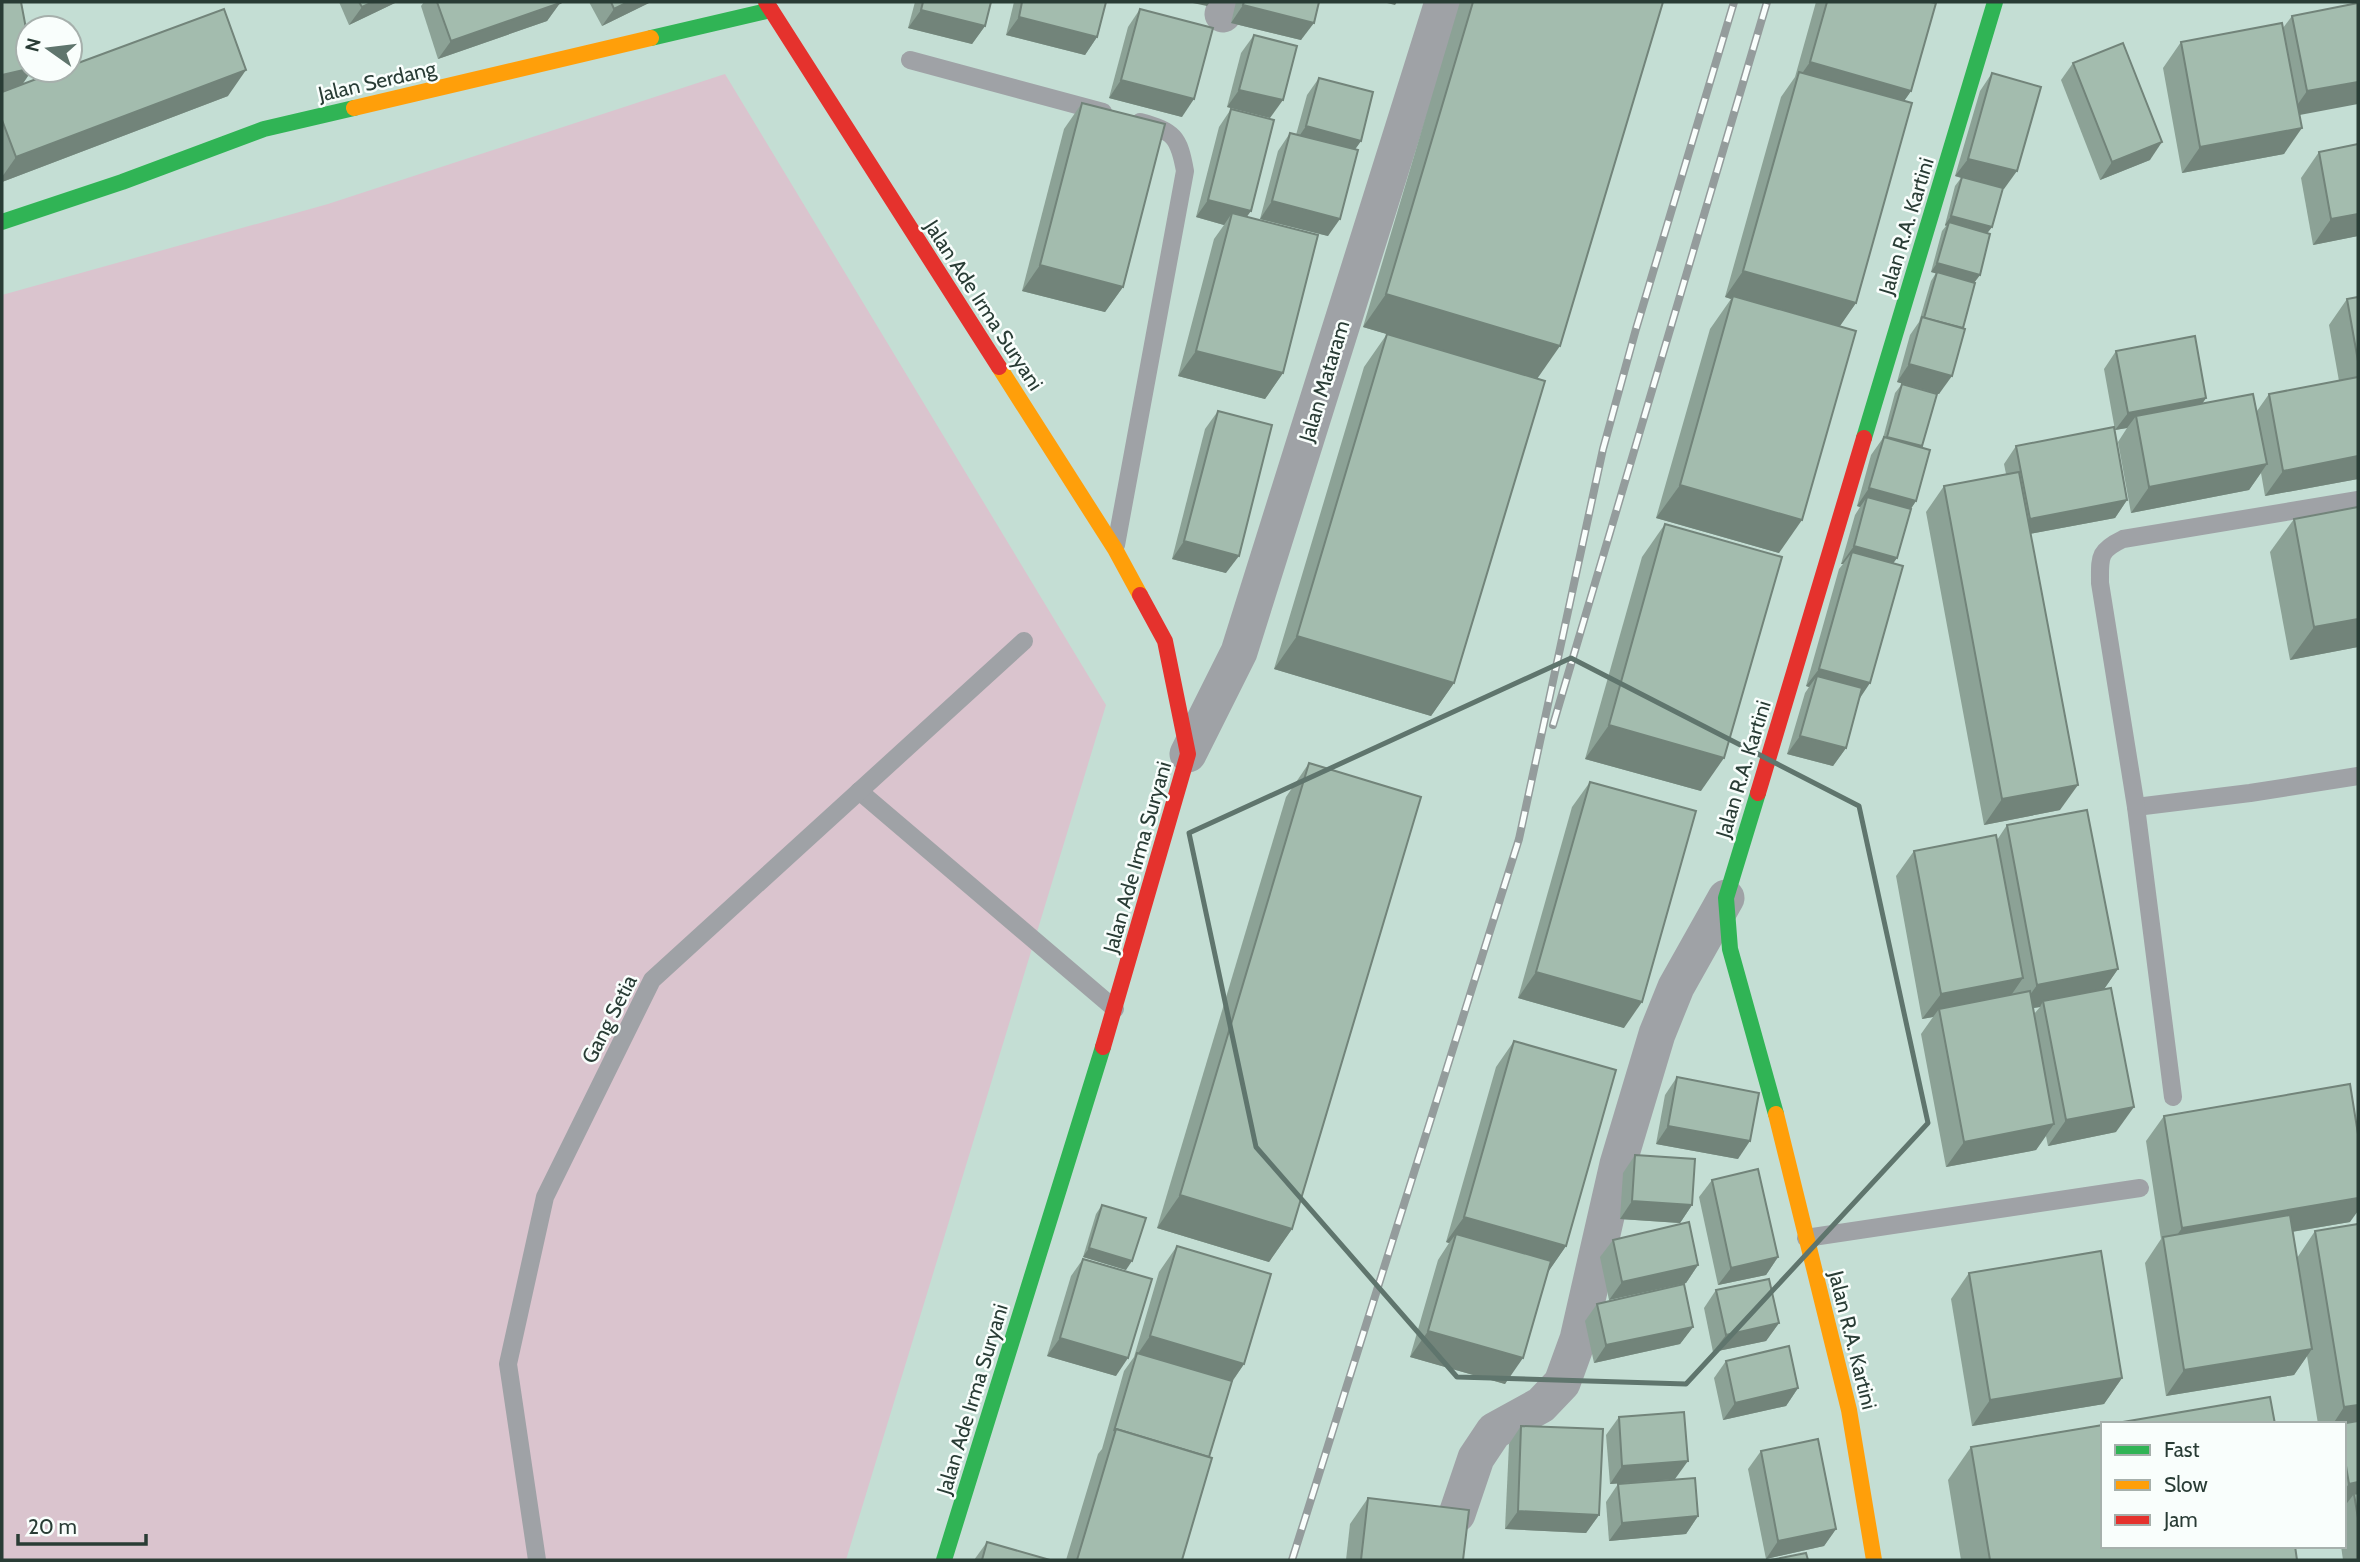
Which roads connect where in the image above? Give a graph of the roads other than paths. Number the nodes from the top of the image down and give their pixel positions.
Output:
1 (1443, 2) edge
2 (1995, 2) edge
3 (768, 6) edge
4 (911, 60) dead end
5 (2, 222) edge
6 (2358, 500) edge
7 (1115, 549) junction
8 (1024, 641) dead end
9 (1188, 754) junction
10 (2358, 776) edge
11 (859, 791) junction
12 (2136, 807) junction
13 (1727, 898) junction
14 (1115, 1009) junction
15 (2173, 1097) dead end
16 (2140, 1188) dead end
17 (1807, 1238) junction
18 (1457, 1514) edge
19 (537, 1560) edge
20 (944, 1560) edge
21 (1874, 1560) edge

1 - 9 street, Jalan Mataram
2 - 13 street, Jalan R.A. Kartini
3 - 5 street, Jalan Serdang
3 - 7 street, Jalan Ade Irma Suryani
4 - 7 lane
6 - 12 lane
7 - 9 street, Jalan Ade Irma Suryani
8 - 11 lane, Gang Setia
9 - 14 street, Jalan Ade Irma Suryani
10 - 12 lane
11 - 14 lane
11 - 19 lane, Gang Setia
12 - 15 lane
13 - 17 street, Jalan R.A. Kartini
13 - 18 street
14 - 20 street, Jalan Ade Irma Suryani
16 - 17 lane
17 - 21 street, Jalan R.A. Kartini

